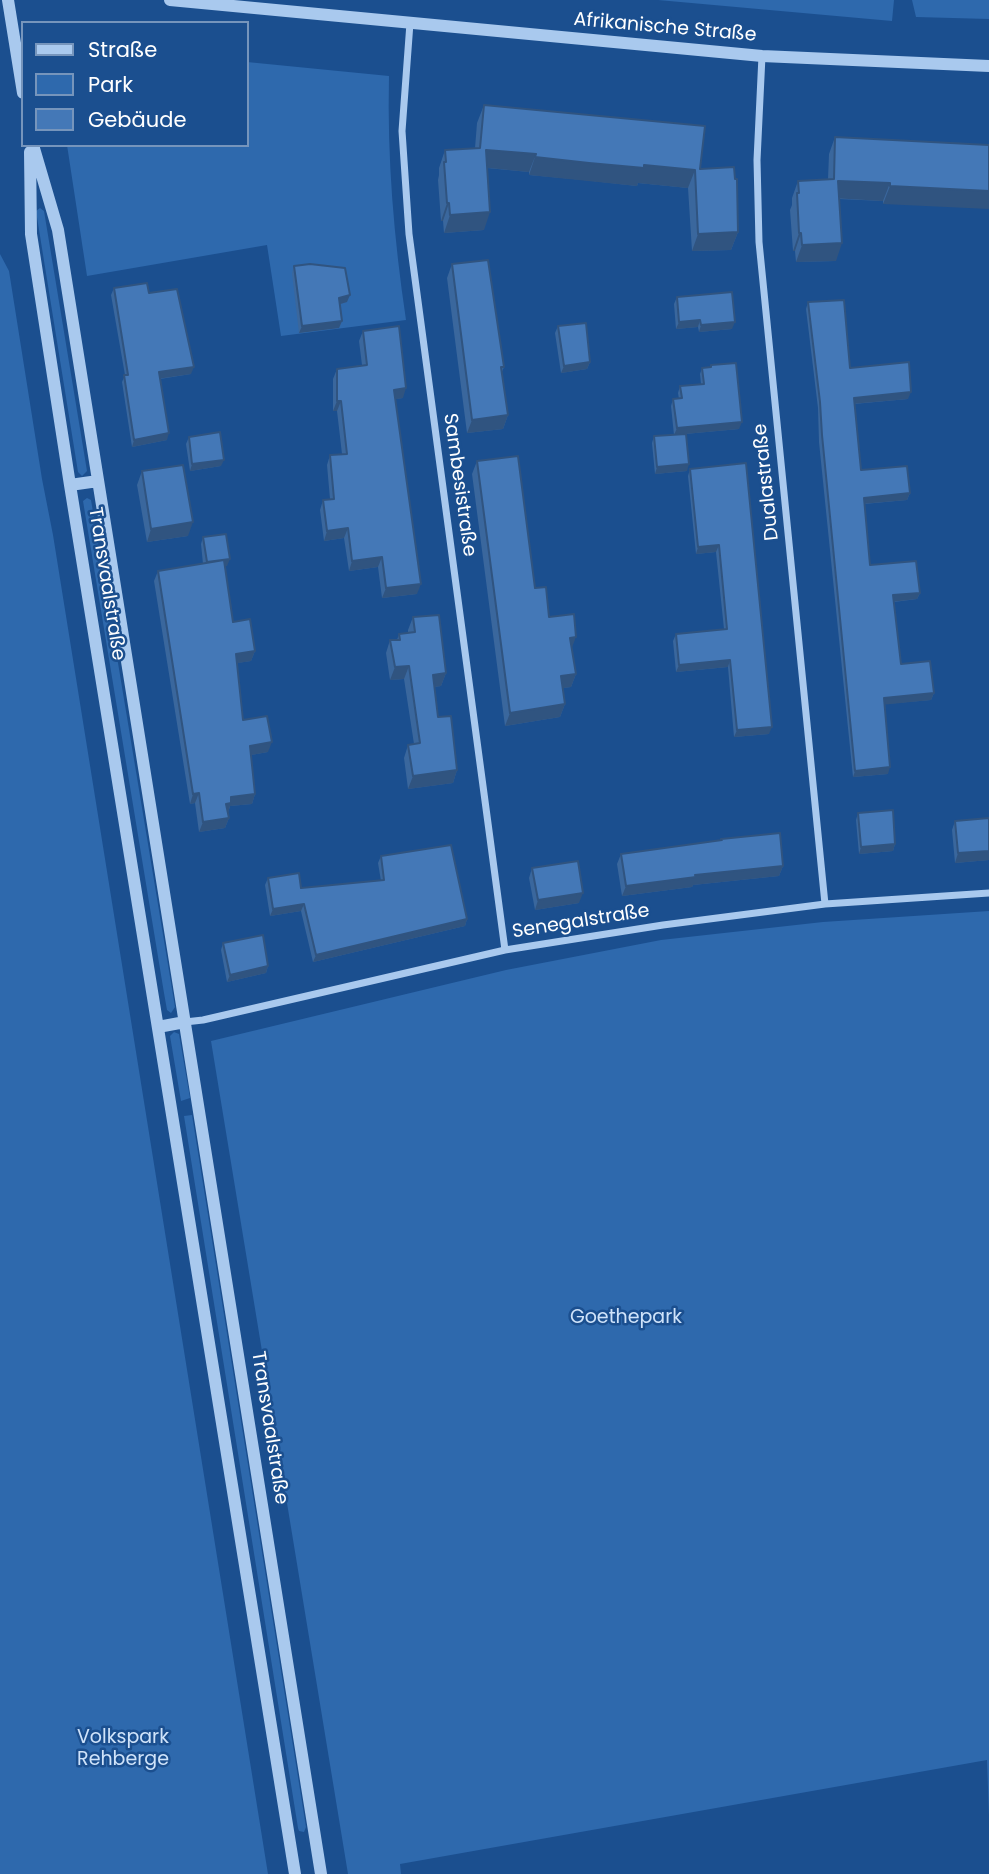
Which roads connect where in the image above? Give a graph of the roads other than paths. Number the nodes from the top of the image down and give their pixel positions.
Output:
1 (8, 0) edge
2 (170, 0) edge
3 (410, 23) junction
4 (762, 57) junction
5 (989, 66) edge
6 (21, 81) edge
7 (31, 147) edge
8 (32, 147) edge
9 (98, 481) junction
10 (70, 485) junction
11 (989, 893) edge
12 (825, 904) junction
13 (505, 950) junction
14 (185, 1022) junction
15 (158, 1027) junction
16 (316, 1840) junction
17 (290, 1844) junction
18 (295, 1874) edge
19 (321, 1874) edge

1 - 6 street
2 - 3 street, Afrikanische Straße
3 - 4 street, Afrikanische Straße
3 - 13 street, Sambesistraße
4 - 5 street, Afrikanische Straße
4 - 12 street, Dualastraße
7 - 10 street, Transvaalstraße
8 - 9 street, Transvaalstraße
9 - 10 street
9 - 14 street, Transvaalstraße
10 - 15 street, Transvaalstraße
11 - 12 street, Senegalstraße
12 - 13 street, Senegalstraße
13 - 14 street, Senegalstraße
14 - 15 street
14 - 16 street, Transvaalstraße
15 - 17 street, Transvaalstraße
16 - 17 street
16 - 19 street, Transvaalstraße
17 - 18 street, Transvaalstraße

